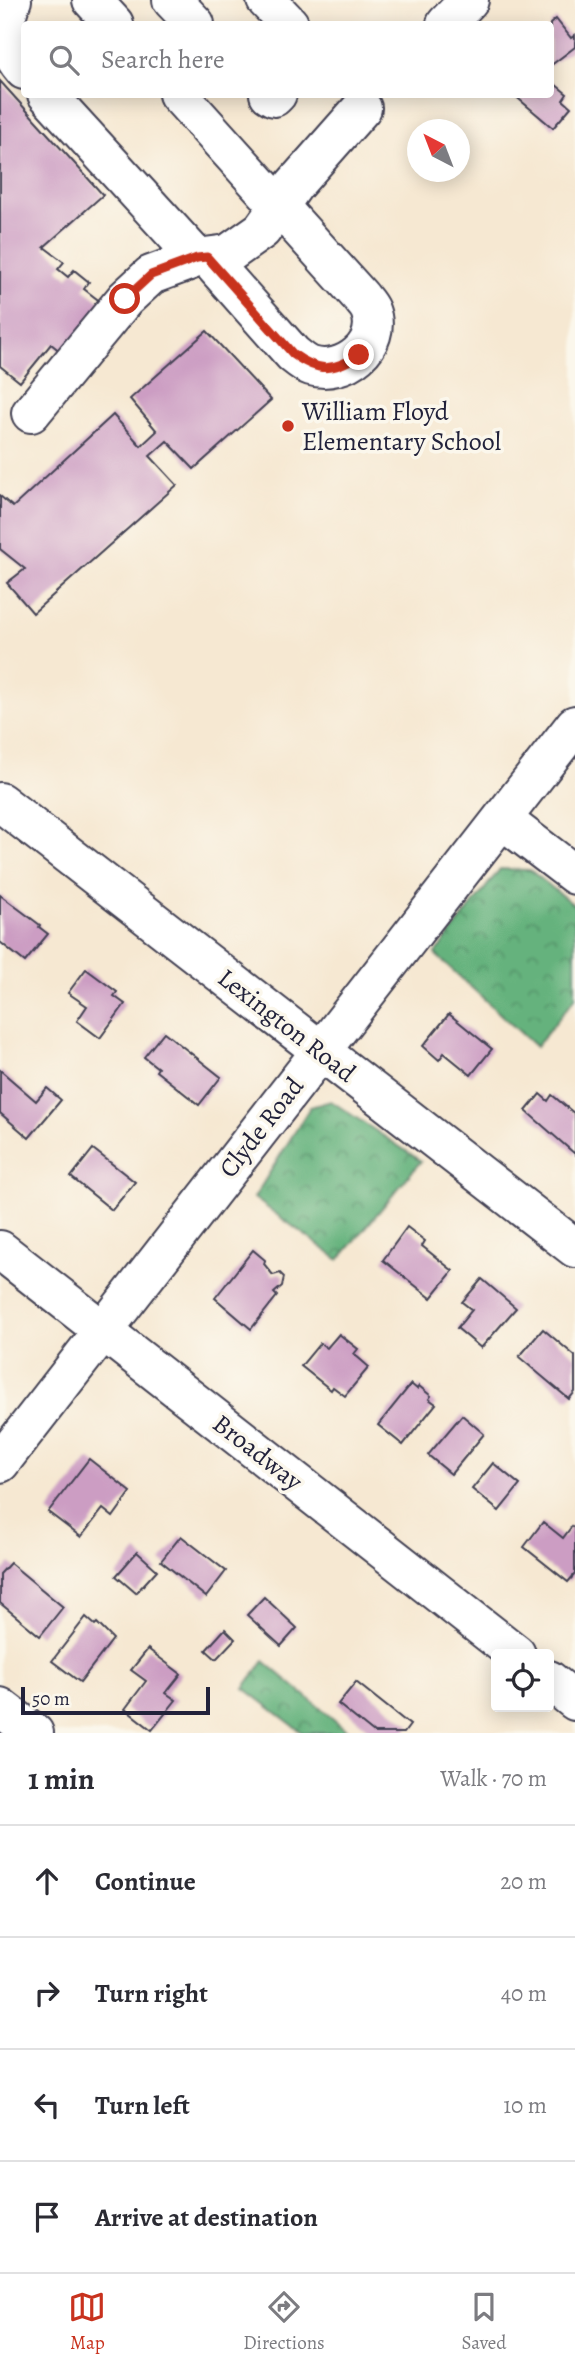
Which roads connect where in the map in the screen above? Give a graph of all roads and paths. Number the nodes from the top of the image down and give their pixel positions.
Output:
1 (12, 0) edge
2 (92, 0) edge
3 (172, 0) edge
4 (266, 0) edge
5 (469, 0) edge
6 (111, 21) edge
7 (192, 21) edge
8 (286, 21) edge
9 (449, 21) edge
10 (21, 65) edge
11 (51, 98) edge
12 (182, 98) edge
13 (363, 99) edge
14 (280, 206) junction
15 (202, 257) junction
16 (31, 413) dead end
17 (575, 725) edge
18 (0, 802) edge
19 (503, 820) junction
20 (575, 875) edge
21 (321, 1051) junction
22 (575, 1248) edge
23 (0, 1250) edge
24 (103, 1330) junction
25 (0, 1464) edge
26 (510, 1649) edge
27 (554, 1684) edge
28 (575, 1701) edge
29 (0, 1707) edge
30 (34, 1733) edge

1 - 10 street
2 - 6 street
3 - 7 street
4 - 8 street
5 - 9 street
11 - 15 street
12 - 14 street
13 - 14 street
14 - 15 street
14 - 15 street
15 - 16 street
17 - 19 street, Clyde Road
18 - 21 street, Lexington Road
19 - 20 street
19 - 21 street, Clyde Road
21 - 22 street, Lexington Road
21 - 24 street, Clyde Road
23 - 24 street, Broadway
24 - 25 street, Clyde Road
24 - 26 street, Broadway
27 - 28 street
29 - 30 street

